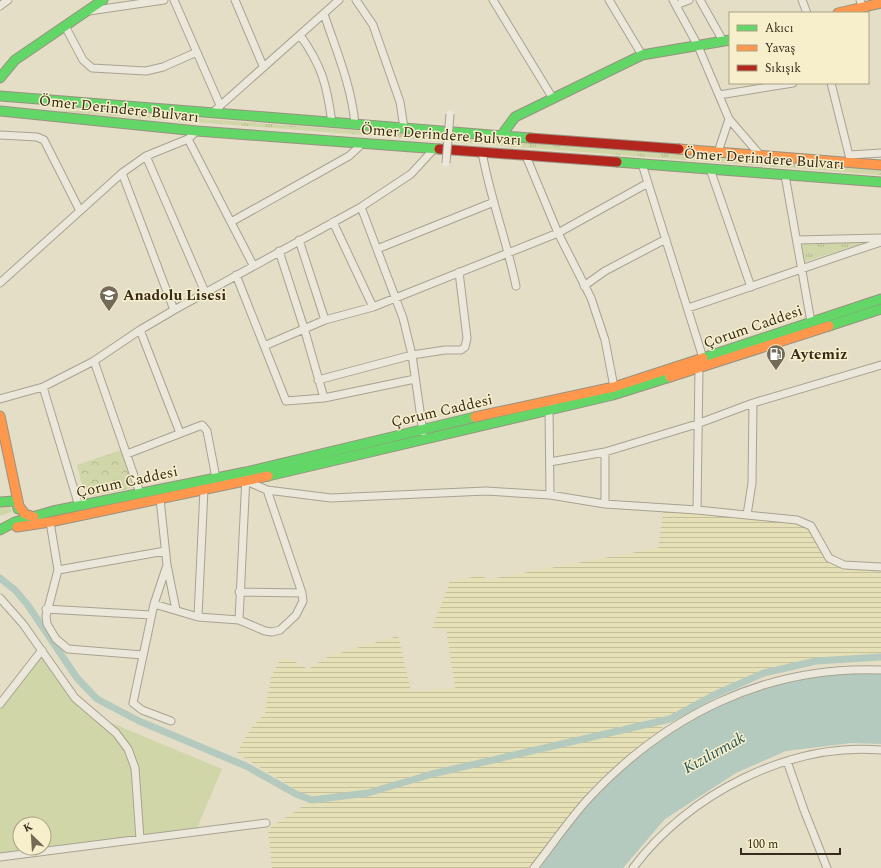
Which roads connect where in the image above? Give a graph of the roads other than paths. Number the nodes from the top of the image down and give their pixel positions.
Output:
1 (8, 0) edge
2 (103, 0) edge
3 (164, 0) edge
4 (174, 0) edge
5 (235, 0) edge
6 (339, 0) edge
7 (356, 0) edge
8 (493, 0) edge
9 (609, 0) edge
10 (689, 0) edge
11 (700, 0) edge
12 (802, 0) edge
13 (674, 2) edge
14 (881, 3) edge
15 (862, 4) edge
16 (0, 6) edge
17 (87, 11) junction
18 (807, 12) edge
19 (841, 12) edge
20 (324, 14) junction
21 (66, 26) junction
22 (300, 34) junction
23 (727, 40) edge
24 (698, 46) junction
25 (197, 52) junction
26 (642, 55) junction
27 (264, 66) junction
28 (0, 78) edge
29 (787, 84) edge
30 (831, 84) edge
31 (719, 95) junction
32 (0, 96) edge
33 (552, 97) junction
34 (220, 105) junction
35 (0, 111) edge
36 (212, 113) junction
37 (450, 114) dead end
38 (729, 119) junction
39 (332, 123) junction
40 (355, 125) junction
41 (404, 128) junction
42 (197, 131) junction
43 (0, 135) edge
44 (501, 136) junction
45 (188, 139) junction
46 (362, 144) junction
47 (434, 149) junction
48 (482, 152) junction
49 (718, 152) junction
50 (881, 153) edge
51 (760, 155) junction
52 (146, 156) junction
53 (526, 156) junction
54 (851, 159) junction
55 (446, 163) dead end
56 (642, 164) junction
57 (881, 165) edge
58 (710, 169) junction
59 (122, 173) junction
60 (785, 175) junction
61 (881, 182) edge
62 (648, 183) junction
63 (494, 202) junction
64 (361, 207) junction
65 (80, 211) junction
66 (231, 222) junction
67 (333, 222) junction
68 (558, 233) junction
69 (881, 238) edge
70 (666, 239) junction
71 (299, 240) junction
72 (798, 240) junction
73 (881, 242) edge
74 (377, 249) junction
75 (279, 251) junction
76 (509, 252) junction
77 (253, 265) junction
78 (802, 267) junction
79 (459, 272) junction
80 (236, 275) junction
81 (0, 283) edge
82 (516, 286) dead end
83 (584, 286) junction
84 (751, 287) junction
85 (205, 292) junction
86 (396, 298) junction
87 (881, 299) edge
88 (373, 307) junction
89 (688, 308) junction
90 (881, 309) edge
91 (174, 310) junction
92 (325, 320) junction
93 (811, 322) junction
94 (304, 328) junction
95 (140, 330) junction
96 (264, 346) junction
97 (412, 355) junction
98 (703, 358) junction
99 (94, 361) junction
100 (881, 365) edge
101 (699, 368) junction
102 (415, 379) junction
103 (318, 380) junction
104 (43, 387) junction
105 (614, 387) junction
106 (324, 398) junction
107 (0, 399) edge
108 (753, 403) junction
109 (549, 409) junction
110 (0, 416) edge
111 (697, 424) junction
112 (180, 433) junction
113 (423, 434) junction
114 (3, 449) edge
115 (605, 452) junction
116 (128, 454) junction
117 (550, 462) junction
118 (246, 476) junction
119 (216, 478) junction
120 (204, 489) junction
121 (267, 490) junction
122 (140, 493) junction
123 (550, 495) junction
124 (160, 498) junction
125 (15, 500) junction
126 (0, 502) edge
127 (605, 504) junction
128 (78, 506) junction
129 (697, 510) junction
130 (747, 515) junction
131 (34, 517) junction
132 (15, 522) junction
133 (50, 522) junction
134 (1, 528) edge
135 (165, 551) junction
136 (167, 565) junction
137 (881, 567) edge
138 (58, 570) junction
139 (239, 592) junction
140 (302, 594) junction
141 (0, 598) edge
142 (154, 604) junction
143 (46, 609) junction
144 (176, 610) junction
145 (151, 615) junction
146 (198, 617) junction
147 (239, 620) junction
148 (42, 650) junction
149 (143, 655) junction
150 (881, 670) edge
151 (0, 704) edge
152 (171, 721) dead end
153 (881, 750) edge
154 (787, 762) junction
155 (266, 823) dead end
156 (140, 840) junction
157 (0, 857) edge
158 (534, 868) edge
159 (633, 868) edge
160 (827, 868) edge

1 - 16 street
2 - 17 main road
3 - 17 street
4 - 25 street
5 - 27 street
6 - 20 street
7 - 41 street
8 - 33 street
9 - 26 street
10 - 13 street
11 - 23 street
12 - 18 street
13 - 24 street
14 - 15 main road
15 - 19 main road
17 - 21 main road
20 - 22 street
20 - 40 street
21 - 25 street
21 - 28 main road
22 - 27 street
22 - 39 street
23 - 24 main road
24 - 26 main road
24 - 31 street
25 - 34 street
26 - 33 main road
27 - 34 street
29 - 31 street
30 - 54 street
31 - 38 street
32 - 36 main road, Ömer Derindere Bulvarı
33 - 44 main road
34 - 36 street
35 - 42 main road, Ömer Derindere Bulvarı
36 - 39 main road, Ömer Derindere Bulvarı
37 - 55 street, bridge
38 - 49 street
38 - 51 street
39 - 40 main road, Ömer Derindere Bulvarı
40 - 41 main road, Ömer Derindere Bulvarı
41 - 44 main road, Ömer Derindere Bulvarı
42 - 45 street
42 - 46 main road, Ömer Derindere Bulvarı
43 - 65 street
44 - 49 main road, Ömer Derindere Bulvarı
45 - 52 street
45 - 66 street
46 - 47 main road, Ömer Derindere Bulvarı
46 - 66 street
47 - 48 main road, Ömer Derindere Bulvarı
47 - 64 street
48 - 53 main road, Ömer Derindere Bulvarı
48 - 63 street
49 - 51 main road, Ömer Derindere Bulvarı
50 - 54 street
51 - 54 main road, Ömer Derindere Bulvarı
52 - 59 street
52 - 85 street
53 - 56 main road, Ömer Derindere Bulvarı
53 - 68 street
54 - 57 main road, Ömer Derindere Bulvarı
56 - 58 main road, Ömer Derindere Bulvarı
56 - 62 street
58 - 60 main road, Ömer Derindere Bulvarı
58 - 84 street
59 - 65 street
59 - 91 street
60 - 61 main road, Ömer Derindere Bulvarı
60 - 72 street
62 - 68 street
62 - 70 street
63 - 74 street
63 - 76 street
64 - 67 street
64 - 74 street
65 - 81 street
66 - 77 street
67 - 71 street
67 - 88 street
68 - 76 street
68 - 83 street
69 - 72 street
70 - 83 street
70 - 89 street
71 - 75 street
71 - 92 street
72 - 78 street
73 - 78 street
74 - 86 street
75 - 77 street
75 - 94 street
76 - 79 street
76 - 82 street
77 - 80 street
78 - 84 street
78 - 93 street
79 - 86 street
79 - 97 street
80 - 85 street
80 - 96 street
83 - 105 street
84 - 89 street
85 - 91 street
86 - 88 street
86 - 97 street
87 - 93 main road, Çorum Caddesi
88 - 92 street
89 - 98 street
90 - 101 main road, Çorum Caddesi
91 - 95 street
92 - 94 street
93 - 98 main road, Çorum Caddesi
94 - 96 street
94 - 103 street
95 - 99 street
95 - 112 street
96 - 106 street
97 - 102 street
97 - 103 street
98 - 105 main road, Çorum Caddesi
99 - 104 street
99 - 116 street
100 - 108 street
101 - 109 main road, Çorum Caddesi
101 - 111 street
102 - 106 street
102 - 113 street
103 - 106 street
104 - 107 street
104 - 128 street
105 - 113 main road, Çorum Caddesi
108 - 111 street
108 - 130 street
109 - 113 main road, Çorum Caddesi
109 - 117 street
110 - 114 main road
111 - 115 street
111 - 129 street
112 - 116 street
112 - 119 street
113 - 118 main road, Çorum Caddesi
114 - 125 main road
115 - 117 street
115 - 127 street
116 - 122 street
117 - 123 street
118 - 119 main road, Çorum Caddesi
118 - 120 main road, Çorum Caddesi
118 - 121 street
118 - 139 street
119 - 122 main road, Çorum Caddesi
120 - 124 main road, Çorum Caddesi
120 - 146 street
121 - 123 street
121 - 140 street
122 - 128 main road, Çorum Caddesi
123 - 127 street
124 - 133 main road, Çorum Caddesi
124 - 135 street
125 - 126 main road
125 - 131 main road
125 - 132 main road
127 - 129 street
128 - 131 main road, Çorum Caddesi
129 - 130 street
130 - 137 street
131 - 132 main road, Çorum Caddesi
132 - 134 main road, Çorum Caddesi
133 - 134 main road, Çorum Caddesi
133 - 138 street
135 - 136 street
135 - 138 street
136 - 142 street
136 - 144 street
138 - 143 street
139 - 140 street
139 - 147 street
140 - 147 street
141 - 148 street
142 - 144 street
142 - 145 street
143 - 145 street
143 - 149 street
144 - 146 street
145 - 149 street
146 - 147 street
148 - 151 street
148 - 156 street
149 - 152 street
150 - 158 street
153 - 154 street
154 - 159 street
154 - 160 street
155 - 156 street
156 - 157 street

